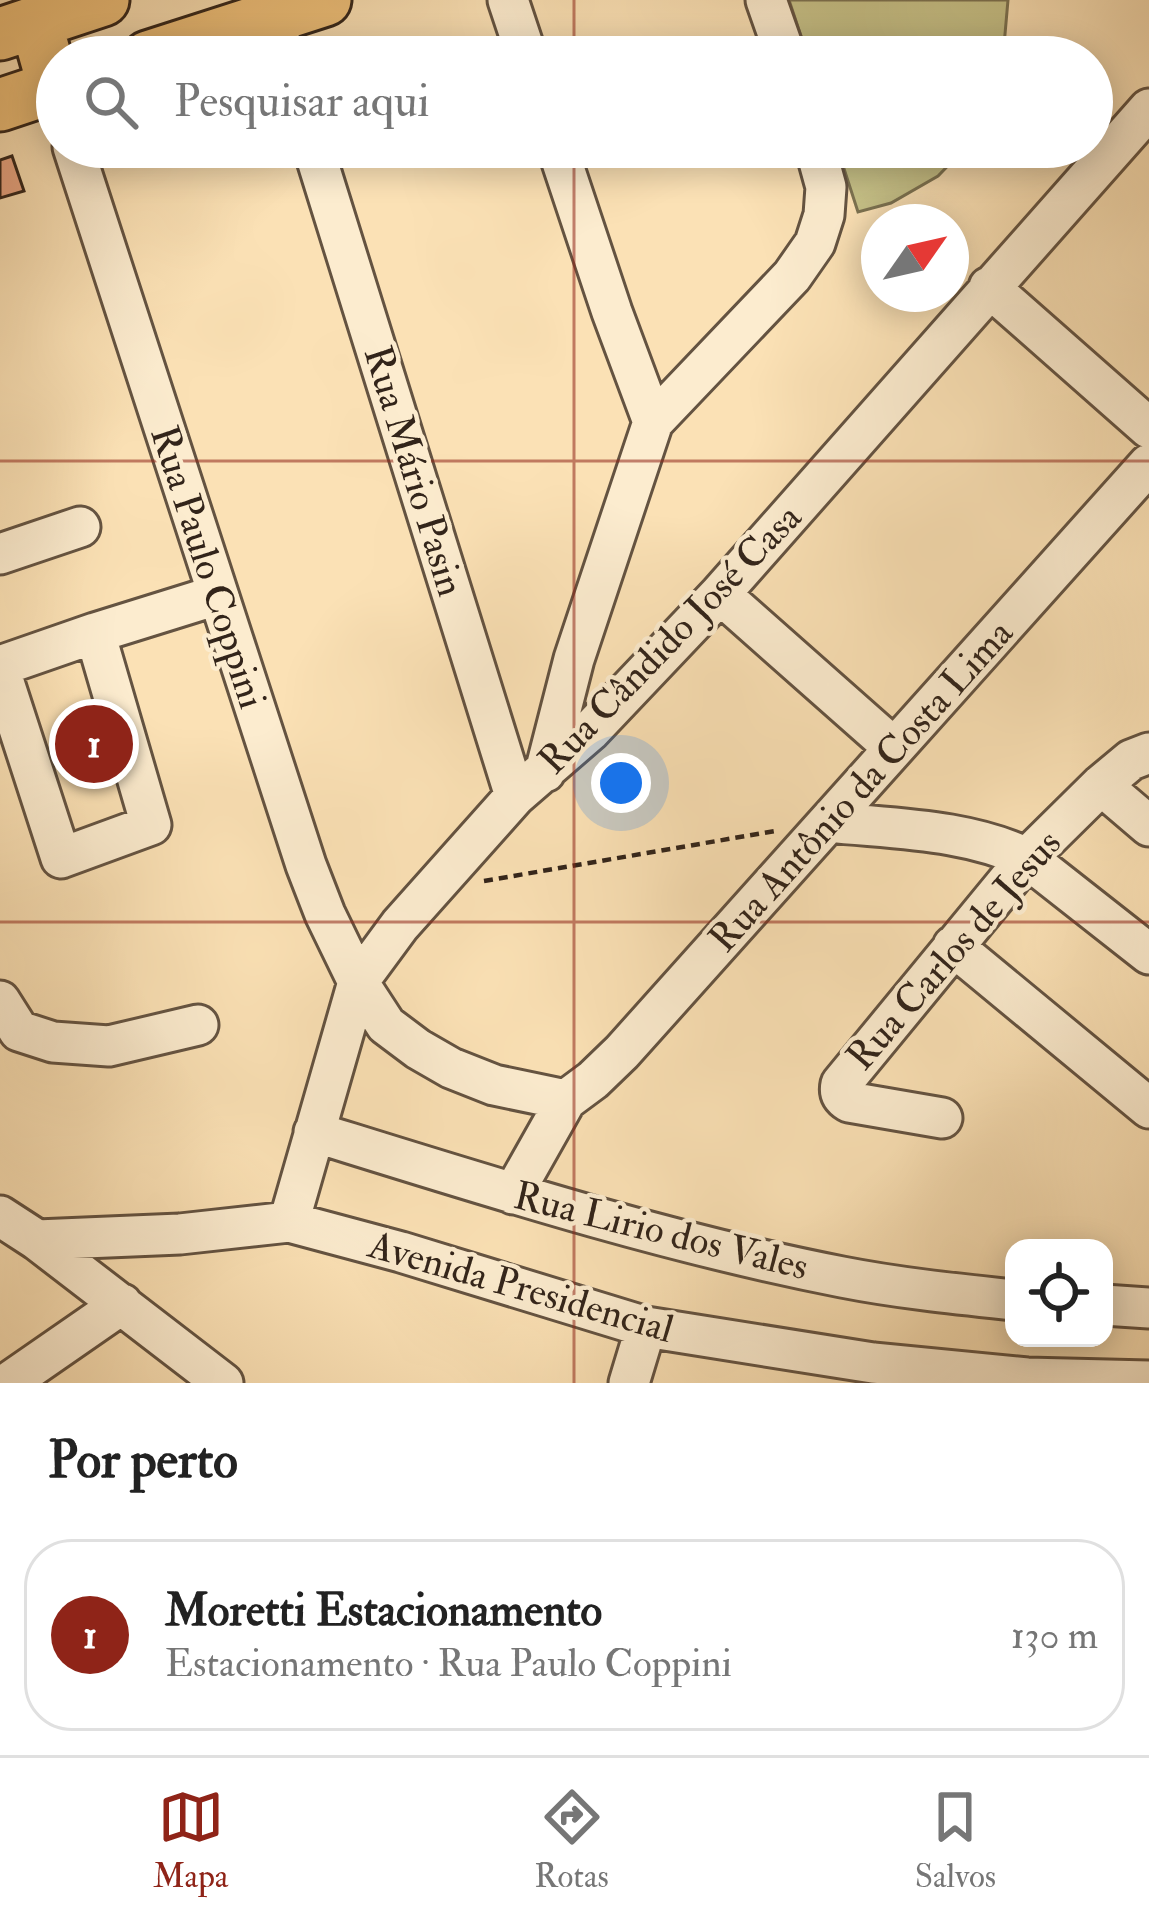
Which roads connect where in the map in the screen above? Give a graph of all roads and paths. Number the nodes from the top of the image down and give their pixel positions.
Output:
1 (103, 0) edge
2 (325, 0) edge
3 (508, 0) edge
4 (766, 0) edge
5 (270, 25) edge
6 (18, 28) edge
7 (228, 36) edge
8 (520, 36) edge
9 (778, 36) edge
10 (36, 57) edge
11 (36, 95) edge
12 (0, 105) edge
13 (1149, 109) edge
14 (1113, 149) edge
15 (80, 168) edge
16 (320, 168) edge
17 (564, 168) edge
18 (821, 168) edge
19 (1096, 168) edge
20 (988, 287) junction
21 (653, 422) junction
22 (1149, 428) edge
23 (1149, 464) edge
24 (80, 527) dead end
25 (0, 554) edge
26 (720, 594) junction
27 (217, 596) junction
28 (95, 632) junction
29 (0, 668) edge
30 (894, 748) junction
31 (1149, 753) edge
32 (530, 784) junction
33 (1102, 785) junction
34 (829, 822) junction
35 (1149, 826) edge
36 (1028, 858) junction
37 (431, 890) junction
38 (952, 946) junction
39 (1149, 954) edge
40 (358, 982) junction
41 (0, 1001) edge
42 (198, 1025) dead end
43 (566, 1100) junction
44 (1149, 1108) edge
45 (942, 1118) dead end
46 (314, 1132) junction
47 (513, 1194) junction
48 (0, 1216) edge
49 (289, 1222) junction
50 (37, 1240) junction
51 (1005, 1299) edge
52 (122, 1304) junction
53 (1113, 1306) edge
54 (1149, 1308) edge
55 (646, 1327) junction
56 (870, 1373) edge
57 (1149, 1382) edge
58 (8, 1383) edge
59 (223, 1383) edge
60 (629, 1383) edge

1 - 6 main road
2 - 5 main road
3 - 8 street
4 - 9 street
5 - 7 main road
6 - 10 main road
11 - 12 main road
13 - 14 street, Rua Cândido José Casa
15 - 27 street, Rua Paulo Coppini
16 - 32 street, Rua Mário Pasin
17 - 21 street
18 - 21 street
19 - 20 street, Rua Cândido José Casa
20 - 22 street
20 - 26 street, Rua Cândido José Casa
21 - 32 street
23 - 30 street, Rua Antônio da Costa Lima
24 - 25 street
26 - 30 street
26 - 32 street, Rua Cândido José Casa
27 - 28 street
27 - 40 street, Rua Paulo Coppini
28 - 29 street
28 - 29 street
30 - 34 street, Rua Antônio da Costa Lima
31 - 33 street, Rua Carlos de Jesus
32 - 37 street, Rua Cândido José Casa
33 - 35 street
33 - 36 street, Rua Carlos de Jesus
34 - 36 street
34 - 37 path
34 - 43 street, Rua Antônio da Costa Lima
36 - 38 street, Rua Carlos de Jesus
36 - 39 street
37 - 40 street, Rua Cândido José Casa
38 - 44 street
38 - 45 street, Rua Carlos de Jesus
40 - 43 street, Rua Paulo Coppini
40 - 46 street, Rua Cândido José Casa
41 - 42 street
43 - 47 street
46 - 47 street, Rua Lirio dos Vales
46 - 49 street, Rua Cândido José Casa
47 - 51 street, Rua Lirio dos Vales
48 - 50 street
49 - 50 street, Avenida Presidencial
49 - 55 street, Avenida Presidencial
50 - 52 street
52 - 58 street
52 - 59 street
53 - 54 street
55 - 56 street, Avenida Presidencial
55 - 60 street
56 - 57 street, Avenida Presidencial

